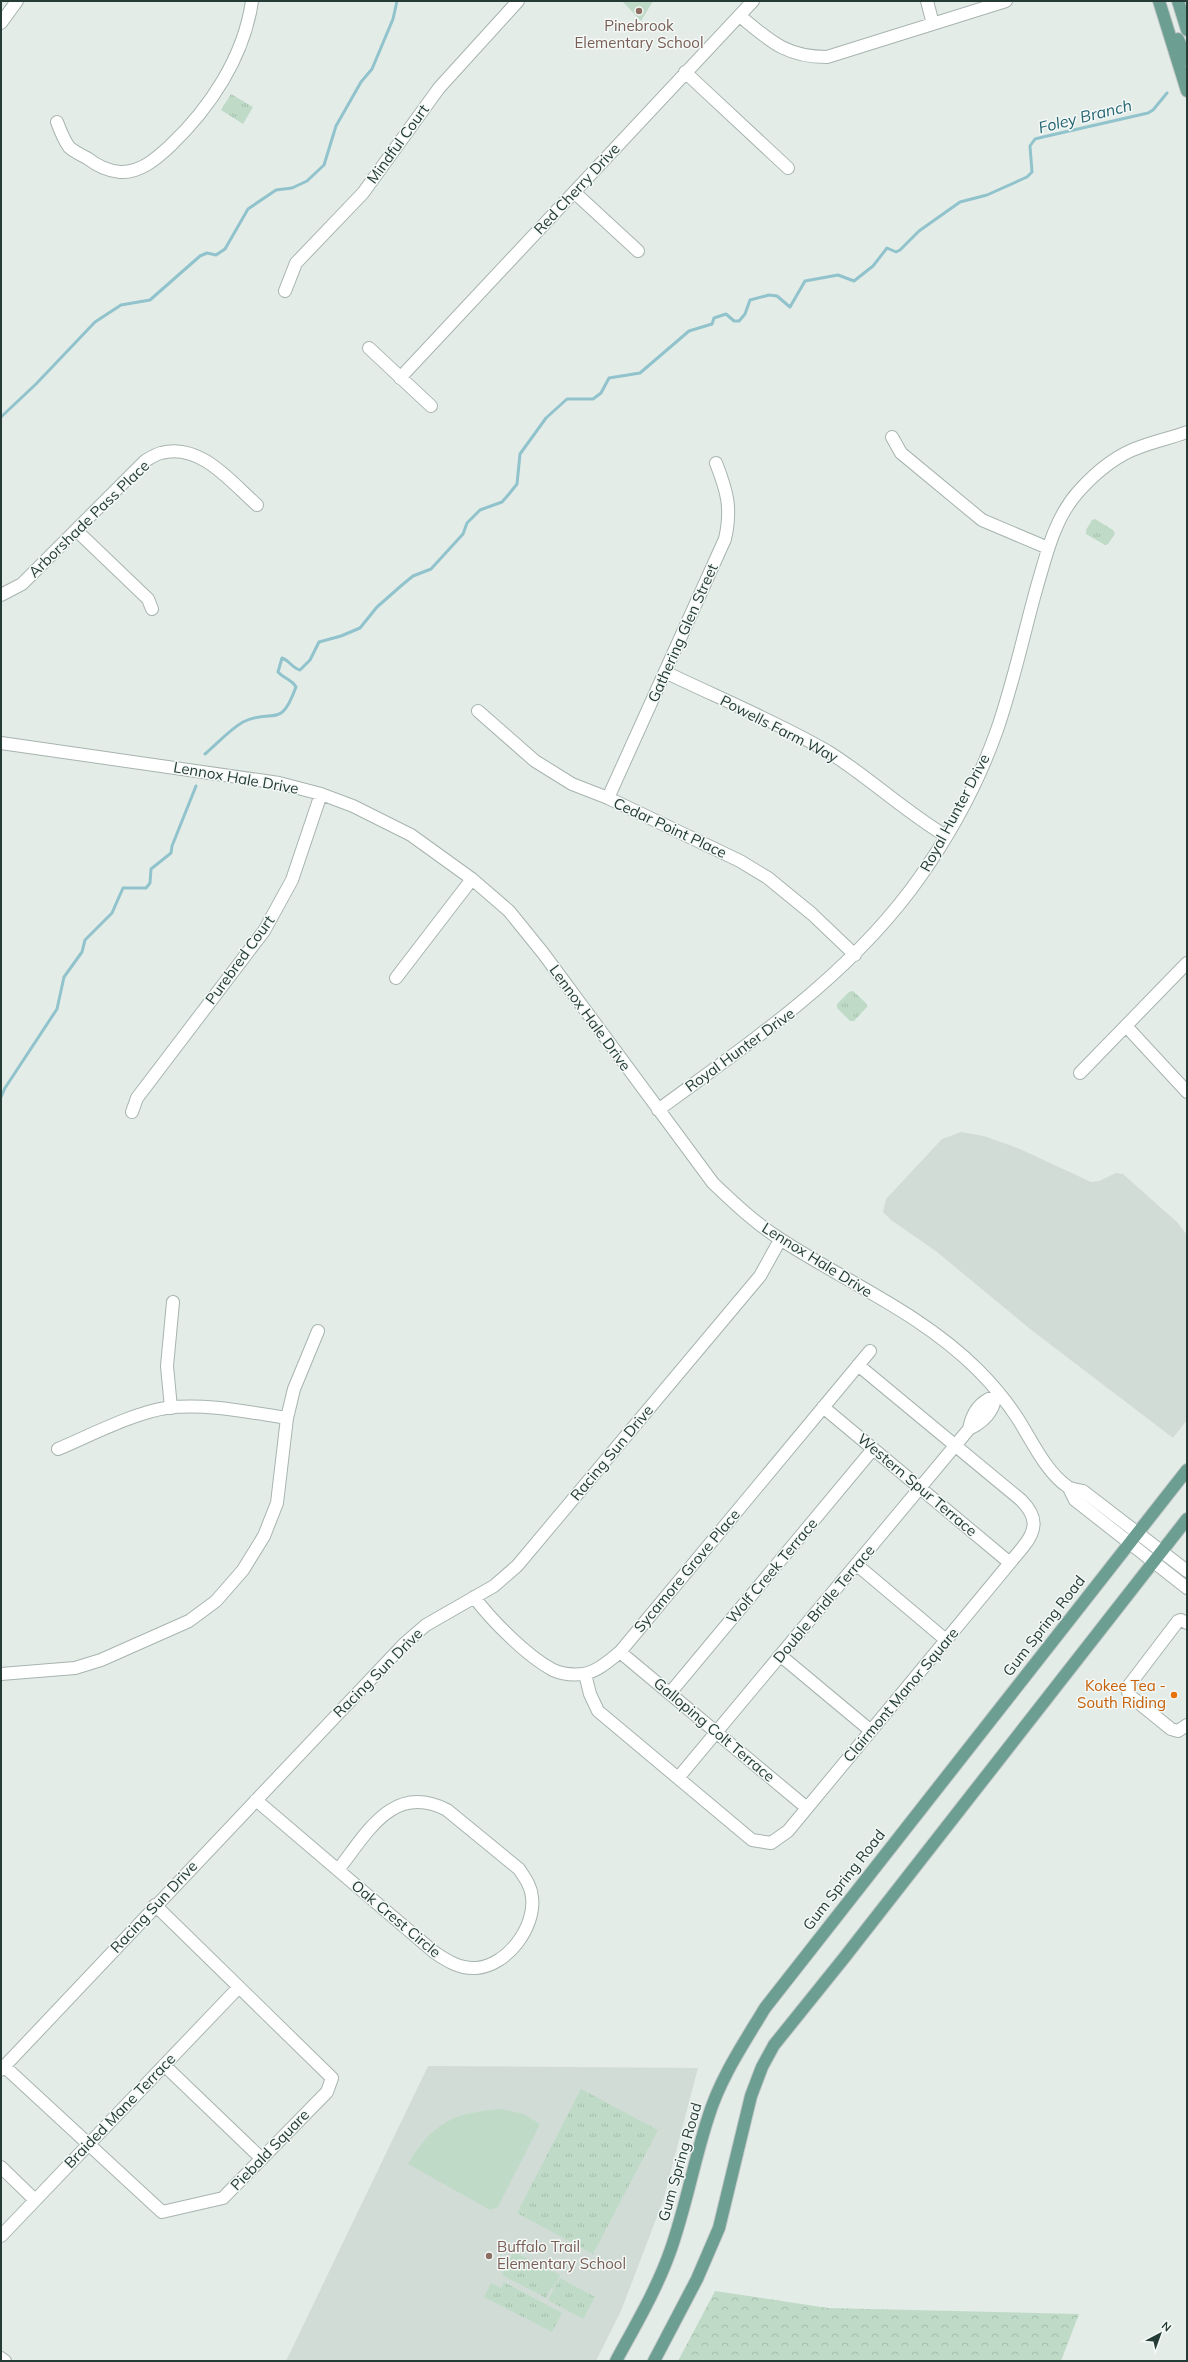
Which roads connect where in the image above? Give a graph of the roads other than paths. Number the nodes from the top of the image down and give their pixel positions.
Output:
1 (17, 1) edge
2 (252, 1) edge
3 (518, 1) edge
4 (754, 1) edge
5 (927, 1) edge
6 (1006, 1) edge
7 (1159, 1) edge
8 (1167, 1) edge
9 (1178, 1) edge
10 (740, 16) junction
11 (1, 23) edge
12 (933, 24) junction
13 (1187, 30) edge
14 (1187, 60) edge
15 (686, 72) junction
16 (1187, 91) edge
17 (57, 122) dead end
18 (788, 168) dead end
19 (574, 192) junction
20 (638, 251) dead end
21 (285, 291) dead end
22 (368, 348) dead end
23 (400, 378) junction
24 (431, 406) dead end
25 (1187, 432) edge
26 (892, 437) dead end
27 (716, 463) dead end
28 (256, 505) dead end
29 (76, 530) junction
30 (1048, 548) junction
31 (1, 595) edge
32 (152, 609) dead end
33 (665, 672) junction
34 (478, 711) dead end
35 (1, 737) edge
36 (1, 744) edge
37 (321, 794) junction
38 (608, 798) junction
39 (946, 836) junction
40 (472, 879) junction
41 (855, 955) junction
42 (1187, 962) edge
43 (396, 978) dead end
44 (1126, 1026) junction
45 (1080, 1073) dead end
46 (1187, 1092) edge
47 (658, 1110) junction
48 (132, 1112) dead end
49 (780, 1240) junction
50 (173, 1302) dead end
51 (318, 1331) dead end
52 (870, 1350) dead end
53 (858, 1365) junction
54 (996, 1395) junction
55 (823, 1407) junction
56 (171, 1408) junction
57 (287, 1418) junction
58 (954, 1445) junction
59 (58, 1449) dead end
60 (873, 1449) junction
61 (1187, 1470) edge
62 (920, 1487) junction
63 (1070, 1488) junction
64 (1187, 1518) edge
65 (1138, 1533) junction
66 (1129, 1544) junction
67 (1162, 1550) junction
68 (1154, 1561) junction
69 (1010, 1563) junction
70 (857, 1566) junction
71 (1187, 1571) edge
72 (1187, 1588) edge
73 (474, 1597) junction
74 (1187, 1623) edge
75 (946, 1640) junction
76 (620, 1652) junction
77 (781, 1656) junction
78 (1, 1674) edge
79 (585, 1674) junction
80 (670, 1694) junction
81 (1187, 1725) edge
82 (871, 1731) junction
83 (717, 1734) junction
84 (678, 1778) junction
85 (256, 1800) junction
86 (807, 1808) junction
87 (338, 1870) junction
88 (155, 1905) junction
89 (239, 1987) junction
90 (164, 2065) junction
91 (3, 2069) edge
92 (88, 2144) junction
93 (262, 2159) junction
94 (1, 2168) edge
95 (35, 2200) junction
96 (1, 2236) edge
97 (1, 2358) edge
98 (4, 2361) edge
99 (616, 2361) edge
100 (654, 2361) edge

1 - 11 street
2 - 17 street
3 - 21 street, Mindful Court
4 - 10 street, Red Cherry Drive
5 - 12 street
6 - 12 street
7 - 16 main road
8 - 14 main road
9 - 13 main road
10 - 12 street
10 - 15 street, Red Cherry Drive
15 - 18 street
15 - 19 street, Red Cherry Drive
19 - 20 street
19 - 23 street, Red Cherry Drive
22 - 23 street
23 - 24 street
25 - 30 street, Royal Hunter Drive
26 - 30 street
27 - 33 street, Gathering Glen Street
28 - 29 street, Arborshade Pass Place
29 - 31 street, Arborshade Pass Place
29 - 32 street
30 - 39 street, Royal Hunter Drive
33 - 38 street, Gathering Glen Street
33 - 39 street, Powells Farm Way
34 - 38 street, Cedar Point Place
35 - 36 street
36 - 37 street, Lennox Hale Drive
37 - 40 street, Lennox Hale Drive
37 - 48 street, Purebred Court
38 - 41 street, Cedar Point Place
39 - 41 street, Royal Hunter Drive
40 - 43 street
40 - 47 street, Lennox Hale Drive
41 - 47 street, Royal Hunter Drive
42 - 44 street
44 - 45 street
44 - 46 street
47 - 49 street, Lennox Hale Drive
49 - 54 street, Lennox Hale Drive
49 - 73 street, Racing Sun Drive
50 - 56 street
51 - 57 street
52 - 53 street, Sycamore Grove Place
53 - 55 street, Sycamore Grove Place
53 - 58 street, Clairmont Manor Square
54 - 58 street, Double Bridle Terrace
54 - 63 street, Lennox Hale Drive
55 - 60 street, Western Spur Terrace
55 - 76 street, Sycamore Grove Place
56 - 57 street
56 - 59 street
57 - 78 street
58 - 62 street, Double Bridle Terrace
58 - 69 street, Clairmont Manor Square
60 - 62 street, Western Spur Terrace
60 - 80 street, Wolf Creek Terrace
61 - 65 main road, Gum Spring Road
62 - 69 street, Western Spur Terrace
62 - 70 street, Double Bridle Terrace
63 - 65 street, Lennox Hale Drive
63 - 66 street, Lennox Hale Drive
64 - 67 main road
65 - 66 main road, Gum Spring Road
65 - 67 street, Lennox Hale Drive
66 - 68 street, Lennox Hale Drive
66 - 99 main road, Gum Spring Road
67 - 68 main road
67 - 71 street, Lennox Hale Drive
68 - 72 street, Lennox Hale Drive
68 - 100 main road
69 - 75 street, Clairmont Manor Square
70 - 75 street
70 - 77 street, Double Bridle Terrace
73 - 79 street, Sycamore Grove Place
73 - 85 street, Racing Sun Drive
74 - 81 street
75 - 82 street, Clairmont Manor Square
76 - 79 street, Sycamore Grove Place
76 - 80 street, Galloping Colt Terrace
77 - 82 street
77 - 83 street, Double Bridle Terrace
79 - 84 street, Clairmont Manor Square
80 - 83 street, Galloping Colt Terrace
82 - 86 street, Clairmont Manor Square
83 - 84 street, Double Bridle Terrace
83 - 86 street, Galloping Colt Terrace
84 - 86 street, Clairmont Manor Square
85 - 87 street, Oak Crest Circle
85 - 88 street, Racing Sun Drive
87 - 87 street, Oak Crest Circle
88 - 89 street, Piebald Square
88 - 91 street, Racing Sun Drive
89 - 90 street, Braided Mane Terrace
89 - 93 street, Piebald Square
90 - 92 street, Braided Mane Terrace
90 - 93 street
91 - 92 street, Piebald Square
92 - 93 street, Piebald Square
92 - 95 street, Braided Mane Terrace
94 - 95 street
95 - 96 street, Braided Mane Terrace
97 - 98 street

